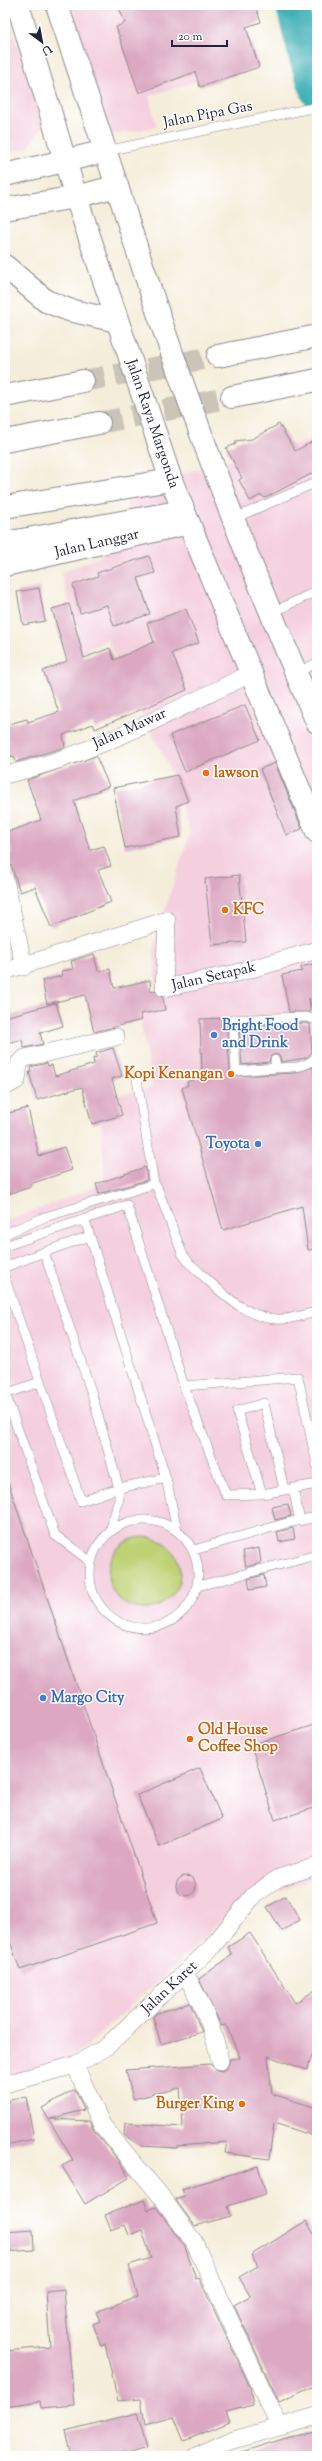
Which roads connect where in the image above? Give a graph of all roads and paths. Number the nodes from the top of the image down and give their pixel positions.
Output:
1 (18, 5) edge
2 (57, 5) edge
3 (317, 107) edge
4 (106, 151) junction
5 (66, 161) junction
6 (5, 175) edge
7 (117, 186) junction
8 (76, 197) junction
9 (5, 209) edge
10 (5, 266) edge
11 (117, 321) junction
12 (317, 336) edge
13 (218, 356) tunnel mouth
14 (317, 380) edge
15 (83, 381) tunnel mouth
16 (5, 396) edge
17 (232, 397) tunnel mouth
18 (99, 423) tunnel mouth
19 (5, 441) edge
20 (171, 480) junction
21 (317, 482) edge
22 (5, 507) edge
23 (186, 517) junction
24 (232, 519) junction
25 (5, 543) edge
26 (5, 565) edge
27 (317, 591) edge
28 (270, 614) junction
29 (317, 663) edge
30 (295, 672) junction
31 (252, 673) junction
32 (317, 722) edge
33 (5, 775) edge
34 (317, 832) edge
35 (5, 880) edge
36 (317, 950) edge
37 (24, 967) junction
38 (5, 971) edge
39 (317, 1020) edge
40 (116, 1037) dead end
41 (317, 1056) edge
42 (137, 1079) dead end
43 (5, 1087) edge
44 (154, 1184) junction
45 (85, 1220) junction
46 (5, 1234) edge
47 (90, 1236) junction
48 (5, 1246) edge
49 (44, 1252) junction
50 (5, 1267) edge
51 (5, 1280) edge
52 (317, 1312) edge
53 (40, 1382) junction
54 (184, 1386) junction
55 (5, 1393) edge
56 (317, 1466) edge
57 (166, 1478) junction
58 (317, 1484) edge
59 (119, 1488) junction
60 (288, 1488) junction
61 (262, 1494) junction
62 (317, 1517) edge
63 (300, 1521) junction
64 (177, 1530) junction
65 (110, 1532) junction
66 (194, 1550) junction
67 (317, 1555) edge
68 (91, 1562) junction
69 (198, 1586) junction
70 (317, 1866) edge
71 (185, 1973) junction
72 (220, 2061) dead end
73 (75, 2065) junction
74 (5, 2084) edge
75 (317, 2416) edge
76 (279, 2426) junction
77 (229, 2449) edge
78 (196, 2456) edge

1 - 5 main road, Jalan Raya Margonda
2 - 4 main road
3 - 4 lane, Jalan Pipa Gas
4 - 5 main road
4 - 7 main road
5 - 6 main road
5 - 8 main road, Jalan Raya Margonda
7 - 8 main road
7 - 24 main road
8 - 9 main road
8 - 11 main road, Jalan Raya Margonda
10 - 11 main road
11 - 20 main road, Jalan Raya Margonda
12 - 13 main road
14 - 17 main road
15 - 16 main road
18 - 19 main road
20 - 22 main road
20 - 23 main road, Jalan Raya Margonda
21 - 24 lane
23 - 25 main road
23 - 26 main road, Jalan Langgar
23 - 31 main road, Jalan Raya Margonda
24 - 28 main road
27 - 28 lane
28 - 30 main road
29 - 30 lane
30 - 32 main road
31 - 33 street, Jalan Mawar
31 - 34 main road, Jalan Raya Margonda
35 - 37 street
36 - 37 street, Jalan Setapak
37 - 38 street
39 - 41 lane
40 - 43 street
42 - 44 lane
44 - 46 lane
44 - 52 lane
45 - 47 lane
45 - 48 lane
45 - 54 lane
47 - 49 lane
47 - 57 lane
49 - 50 lane
49 - 59 lane
51 - 53 lane
53 - 55 lane
53 - 59 lane
54 - 56 lane
54 - 61 lane
55 - 68 lane
57 - 59 lane
57 - 64 lane
58 - 60 lane
59 - 65 lane
60 - 61 lane
60 - 61 lane
60 - 63 lane
62 - 63 lane
63 - 66 lane
64 - 65 lane
64 - 66 lane
65 - 68 lane
66 - 69 lane
67 - 69 lane
68 - 69 lane
70 - 71 street, Jalan Karet
71 - 72 street
71 - 73 street, Jalan Karet
73 - 74 street, Jalan Karet
73 - 76 street
75 - 76 street
76 - 77 street
77 - 78 street

